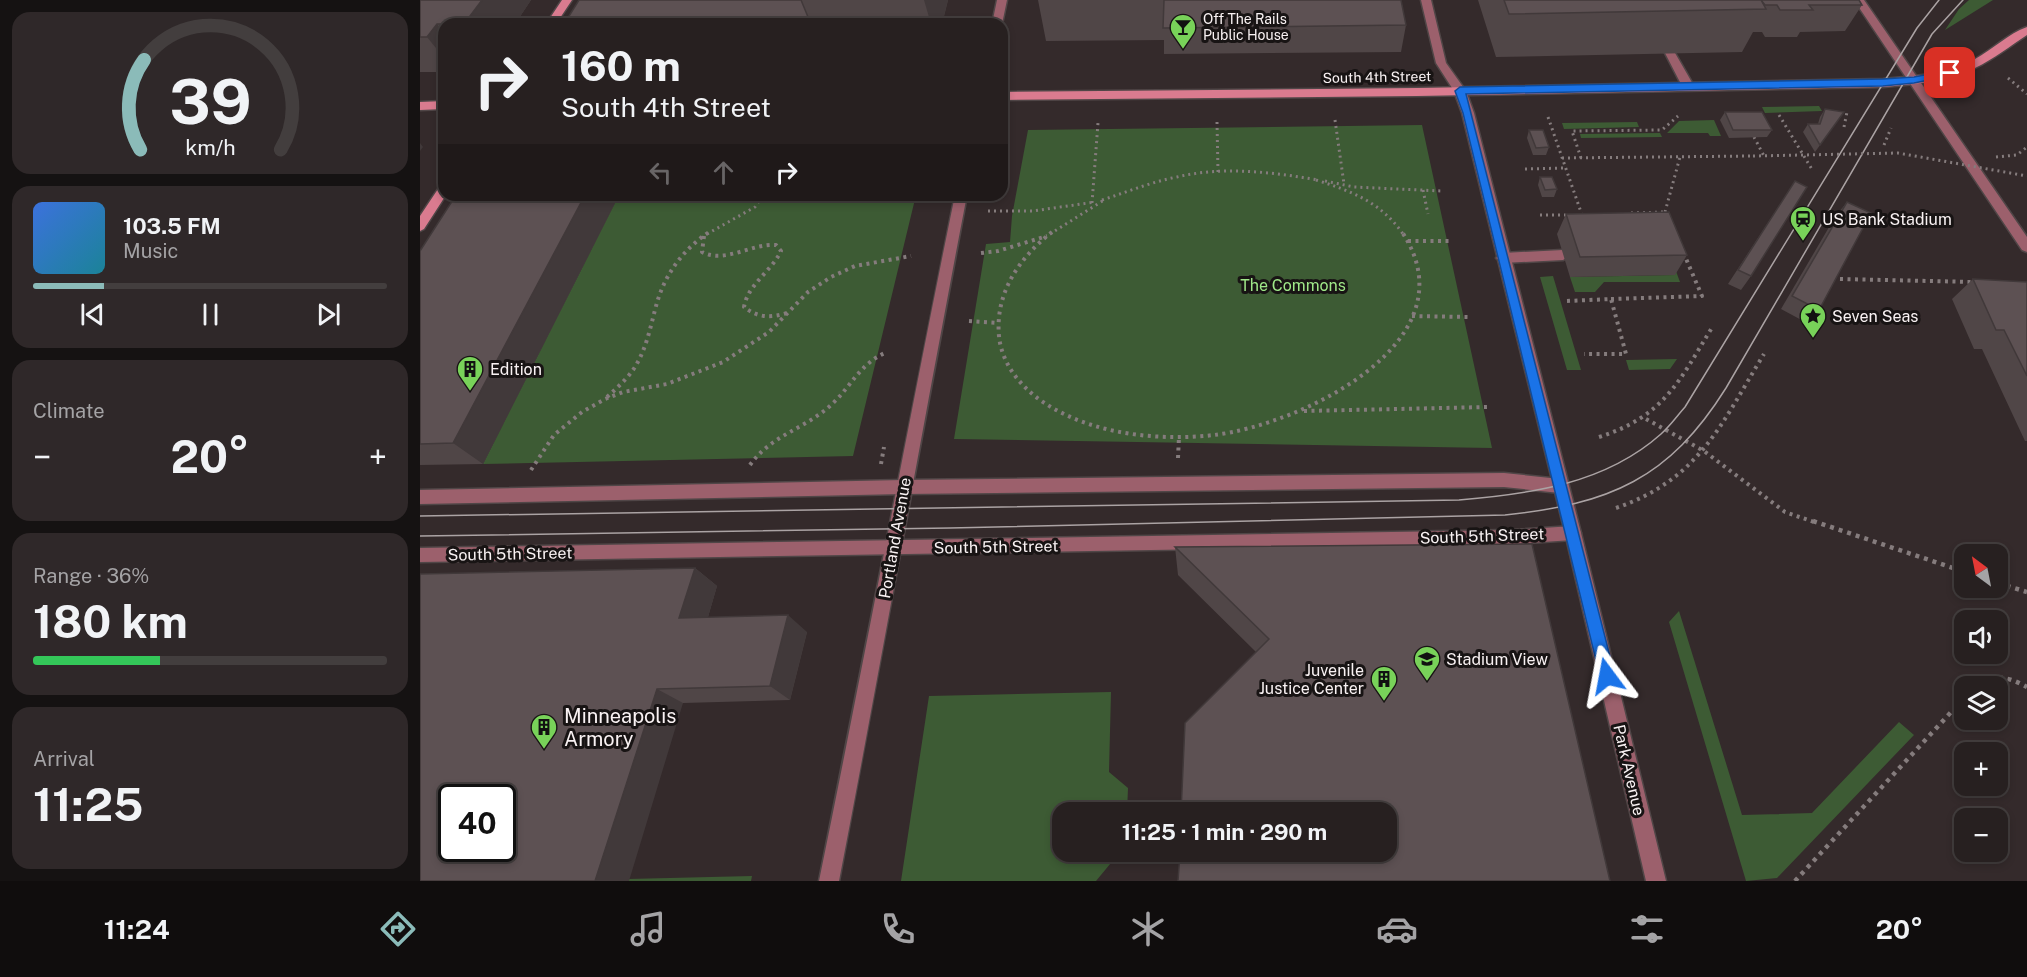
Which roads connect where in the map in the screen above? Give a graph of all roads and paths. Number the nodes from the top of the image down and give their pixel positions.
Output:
1 (567, 0) edge
2 (1002, 0) edge
3 (1426, 0) edge
4 (1859, 0) edge
5 (555, 18) edge
6 (998, 18) edge
7 (2027, 30) edge
8 (1670, 54) edge
9 (2008, 78) dead end
10 (1914, 80) junction
11 (1688, 87) junction
12 (1460, 91) junction
13 (2027, 94) edge
14 (1008, 96) edge
15 (438, 105) edge
16 (420, 106) edge
17 (1847, 112) dead end
18 (1779, 115) dead end
19 (1678, 116) dead end
20 (1548, 117) dead end
21 (1335, 120) dead end
22 (1217, 122) dead end
23 (1098, 123) dead end
24 (1844, 127) dead end
25 (1892, 128) dead end
26 (1754, 137) edge
27 (1884, 145) dead end
28 (2027, 147) edge
29 (1764, 156) junction
30 (1680, 157) junction
31 (1996, 157) dead end
32 (1562, 158) junction
33 (1581, 158) junction
34 (1566, 168) junction
35 (1525, 169) dead end
36 (1218, 171) junction
37 (1813, 171) dead end
38 (2027, 176) edge
39 (1316, 180) junction
40 (1344, 184) junction
41 (1423, 190) junction
42 (1442, 190) dead end
43 (438, 198) edge
44 (1104, 200) junction
45 (759, 201) edge
46 (960, 201) edge
47 (1092, 203) junction
48 (988, 211) dead end
49 (1665, 212) junction
50 (1630, 213) edge
51 (1428, 214) dead end
52 (1540, 215) dead end
53 (1670, 223) edge
54 (420, 226) edge
55 (704, 236) junction
56 (1049, 236) junction
57 (1453, 241) dead end
58 (1408, 242) junction
59 (1679, 244) edge
60 (2027, 247) edge
61 (981, 254) dead end
62 (1563, 255) dead end
63 (911, 256) dead end
64 (1503, 258) junction
65 (1840, 279) edge
66 (1975, 282) edge
67 (1611, 299) junction
68 (1567, 301) dead end
69 (788, 313) junction
70 (1412, 316) junction
71 (1470, 317) dead end
72 (969, 321) dead end
73 (998, 323) junction
74 (1713, 327) dead end
75 (887, 352) dead end
76 (1584, 354) dead end
77 (1764, 354) dead end
78 (605, 399) junction
79 (1489, 407) dead end
80 (1301, 411) junction
81 (1646, 419) junction
82 (1179, 437) junction
83 (1599, 437) dead end
84 (1704, 451) junction
85 (1178, 458) dead end
86 (748, 469) dead end
87 (529, 473) dead end
88 (1560, 486) junction
89 (903, 487) junction
90 (420, 497) edge
91 (1616, 508) dead end
92 (1573, 533) junction
93 (894, 549) junction
94 (420, 555) edge
95 (1954, 568) edge
96 (2008, 586) edge
97 (2027, 592) edge
98 (2008, 677) edge
99 (2027, 687) edge
100 (1954, 709) edge
101 (829, 881) edge
102 (1656, 881) edge
103 (1796, 881) edge

1 - 5 main road
2 - 6 street
3 - 12 street, Park Avenue
4 - 10 street
7 - 10 main road, South 4th Street
8 - 11 street
9 - 13 path
10 - 11 main road, South 4th Street
10 - 60 street
11 - 12 main road, South 4th Street
12 - 14 main road, South 4th Street
12 - 64 street, Park Avenue
15 - 16 main road
17 - 24 path
18 - 37 path
19 - 33 path
20 - 32 path
21 - 40 path
22 - 36 path
23 - 47 path
25 - 27 path
26 - 29 path
28 - 31 path
29 - 30 path, bridge
29 - 38 path, bridge
30 - 33 path
30 - 49 path
32 - 33 path
32 - 34 path
34 - 35 path
34 - 52 path
36 - 39 path
36 - 44 path
39 - 40 path
39 - 58 path
40 - 41 path
41 - 42 path
41 - 51 path
43 - 54 main road
44 - 47 path
44 - 56 path
45 - 55 path
46 - 89 street, Portland Avenue
47 - 48 path
49 - 50 path
49 - 53 path
55 - 69 path
55 - 78 path
56 - 61 path
56 - 73 path
57 - 58 path
58 - 70 path
59 - 67 path
62 - 64 street
63 - 69 path
64 - 88 street, Park Avenue
65 - 66 path
67 - 68 path
67 - 76 path
69 - 78 path
70 - 71 path
70 - 80 path
72 - 73 path
73 - 82 path
74 - 81 path
75 - 86 path
77 - 84 path
78 - 87 path
79 - 80 path
80 - 82 path
81 - 83 path
81 - 84 path
82 - 85 path
84 - 91 path
84 - 95 path
88 - 89 street
88 - 92 street, Park Avenue
89 - 90 street
89 - 93 street, Portland Avenue
92 - 93 street, South 5th Street
92 - 102 street, Park Avenue
93 - 94 street, South 5th Street
93 - 101 street, Portland Avenue
96 - 97 path
98 - 99 path
100 - 103 path

